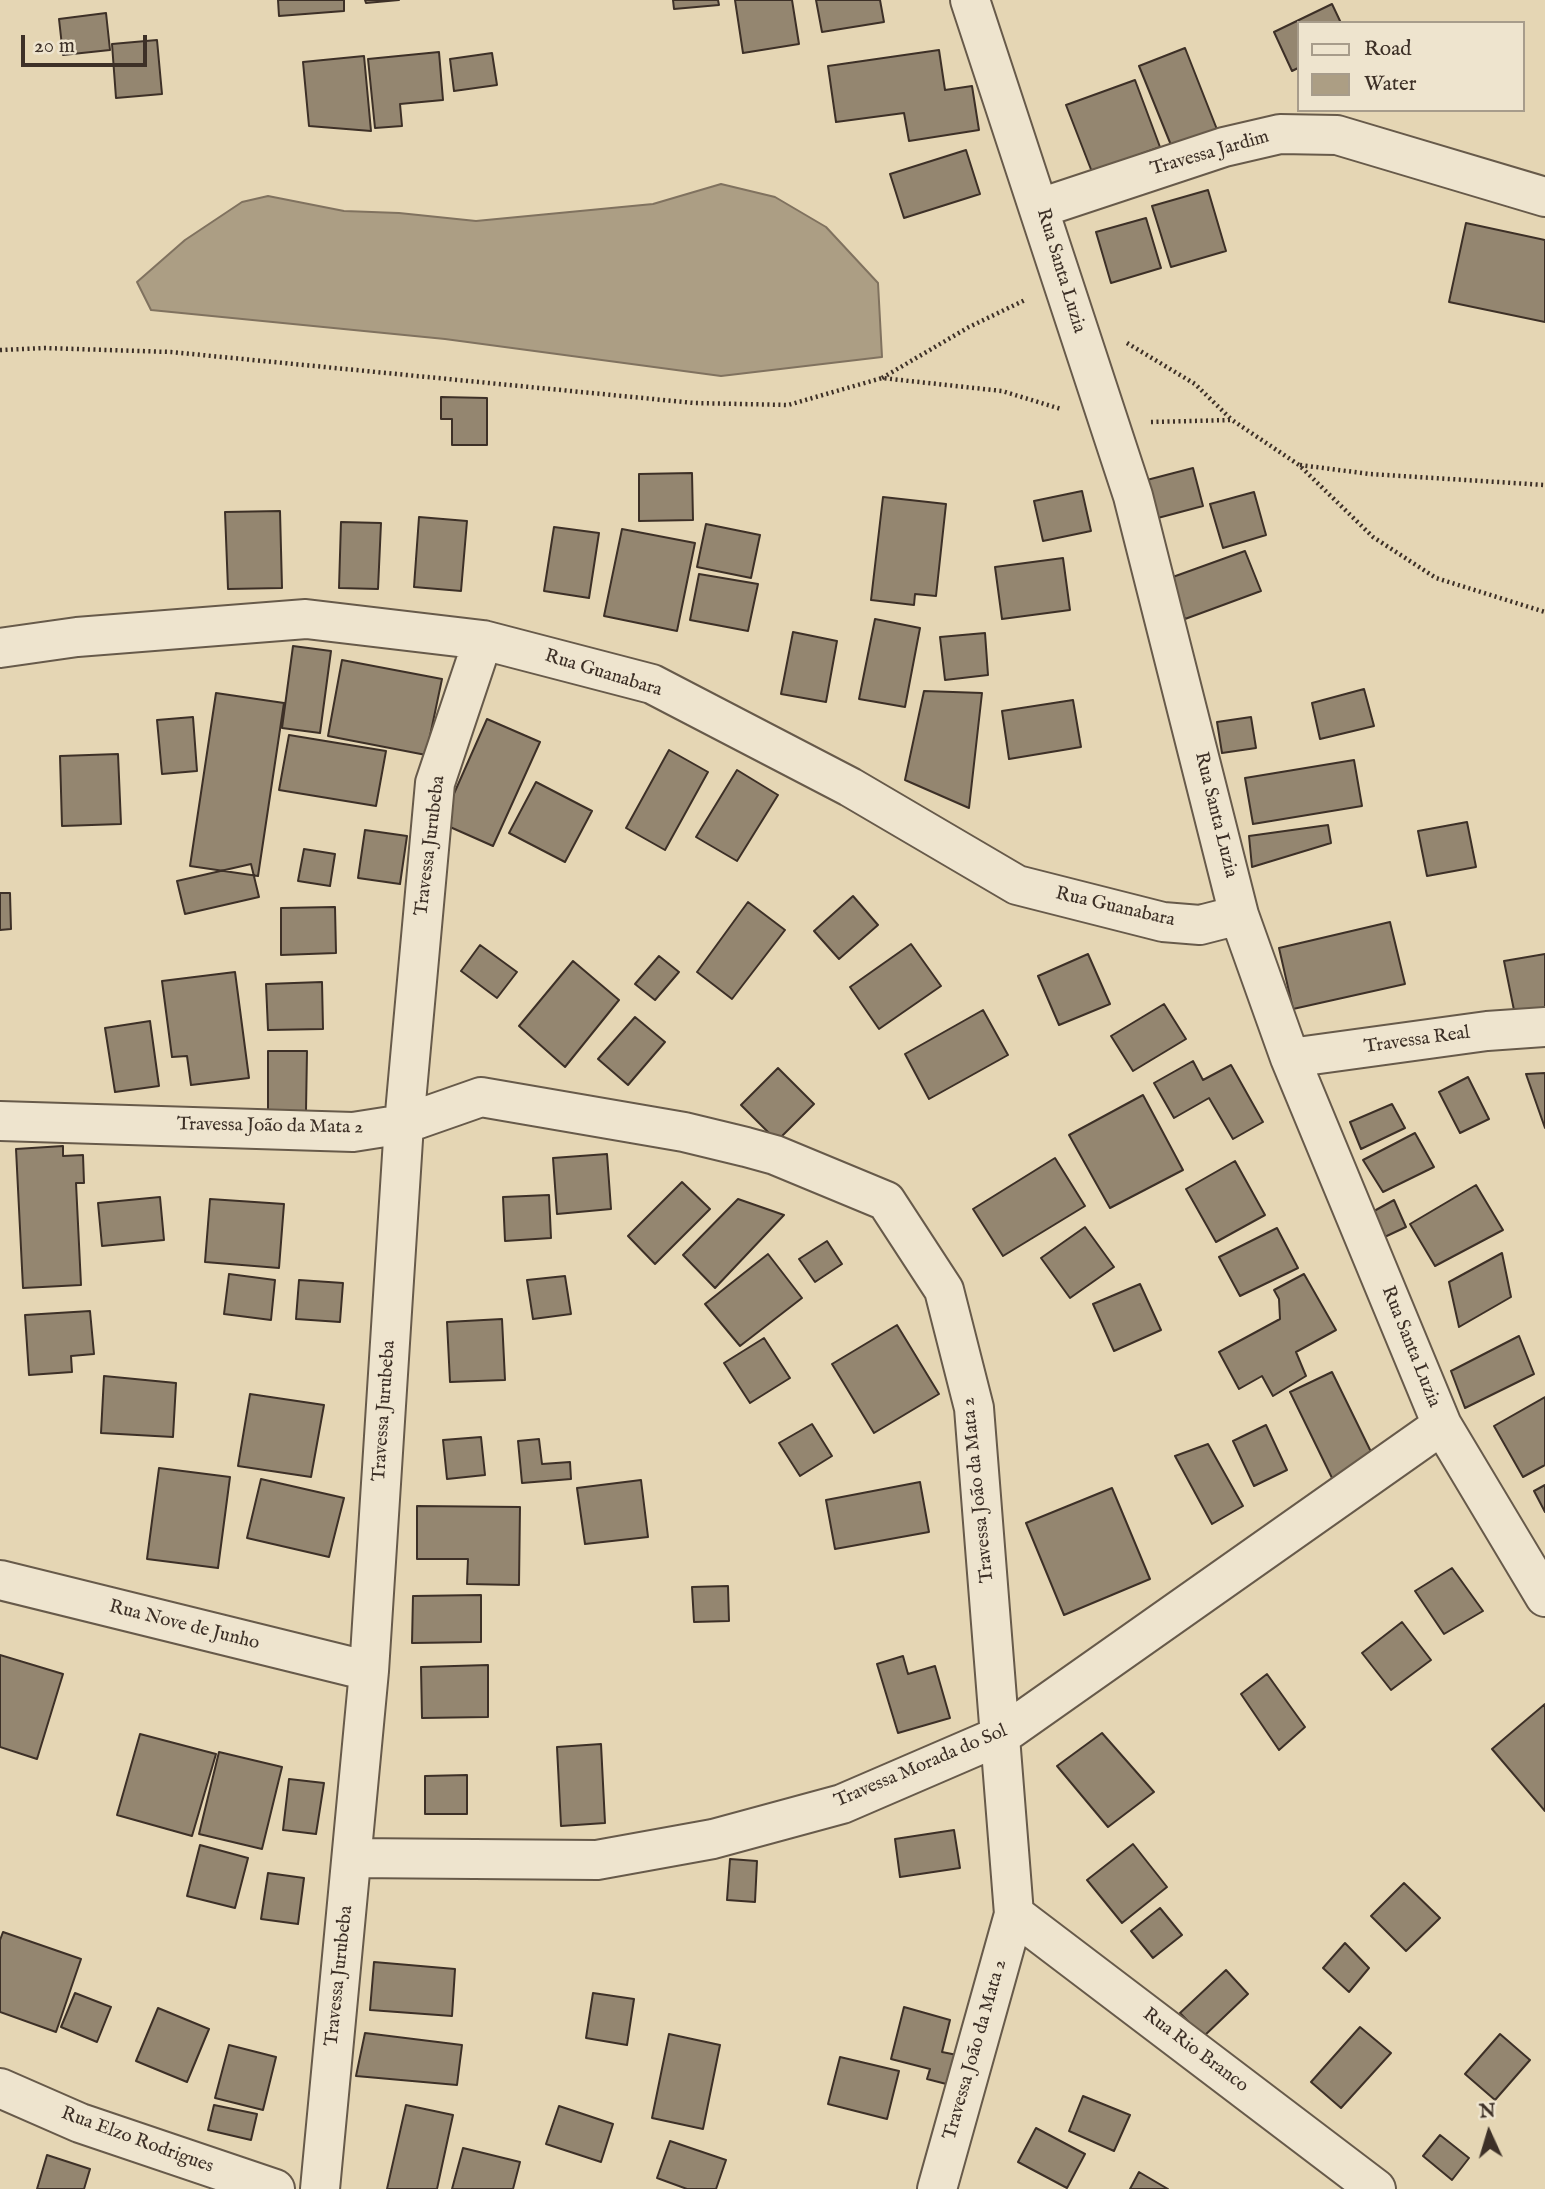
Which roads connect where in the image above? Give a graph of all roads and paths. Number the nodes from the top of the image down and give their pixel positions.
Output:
1 (970, 0) edge
2 (1545, 197) edge
3 (1040, 208) junction
4 (1067, 295) junction
5 (0, 350) edge
6 (882, 378) junction
7 (1232, 420) junction
8 (1109, 423) junction
9 (1299, 465) junction
10 (1545, 485) edge
11 (1545, 612) edge
12 (483, 640) junction
13 (0, 648) edge
14 (1239, 915) junction
15 (1545, 1027) edge
16 (1290, 1058) junction
17 (0, 1121) edge
18 (404, 1124) junction
19 (1442, 1425) junction
20 (0, 1580) edge
21 (1545, 1597) edge
22 (369, 1671) junction
23 (1002, 1735) junction
24 (352, 1858) junction
25 (1014, 1914) junction
26 (0, 2088) edge
27 (275, 2189) edge
28 (320, 2189) edge
29 (937, 2189) edge
30 (1376, 2189) edge

1 - 3 street, Rua Santa Luzia
2 - 3 street, Travessa Jardim
3 - 4 street, Rua Santa Luzia
4 - 6 path
4 - 7 path
4 - 8 street, Rua Santa Luzia
5 - 6 path
6 - 8 path
7 - 8 path
7 - 9 path
8 - 14 street, Rua Santa Luzia
9 - 10 path
9 - 11 path
12 - 13 street, Rua Guanabara
12 - 14 street, Rua Guanabara
12 - 18 street, Travessa Jurubeba
14 - 16 street, Rua Santa Luzia
15 - 16 street, Travessa Real
16 - 19 street, Rua Santa Luzia
17 - 18 street, Travessa João da Mata 2
18 - 22 street, Travessa Jurubeba
18 - 23 street, Travessa João da Mata 2
19 - 21 street, Rua Santa Luzia
19 - 23 street, Travessa Morada do Sol
20 - 22 street, Rua Nove de Junho
22 - 24 street, Travessa Jurubeba
23 - 24 street, Travessa Morada do Sol
23 - 25 street, Travessa João da Mata 2
24 - 28 street, Travessa Jurubeba
25 - 29 street, Travessa João da Mata 2
25 - 30 street, Rua Rio Branco
26 - 27 street, Rua Elzo Rodrigues

